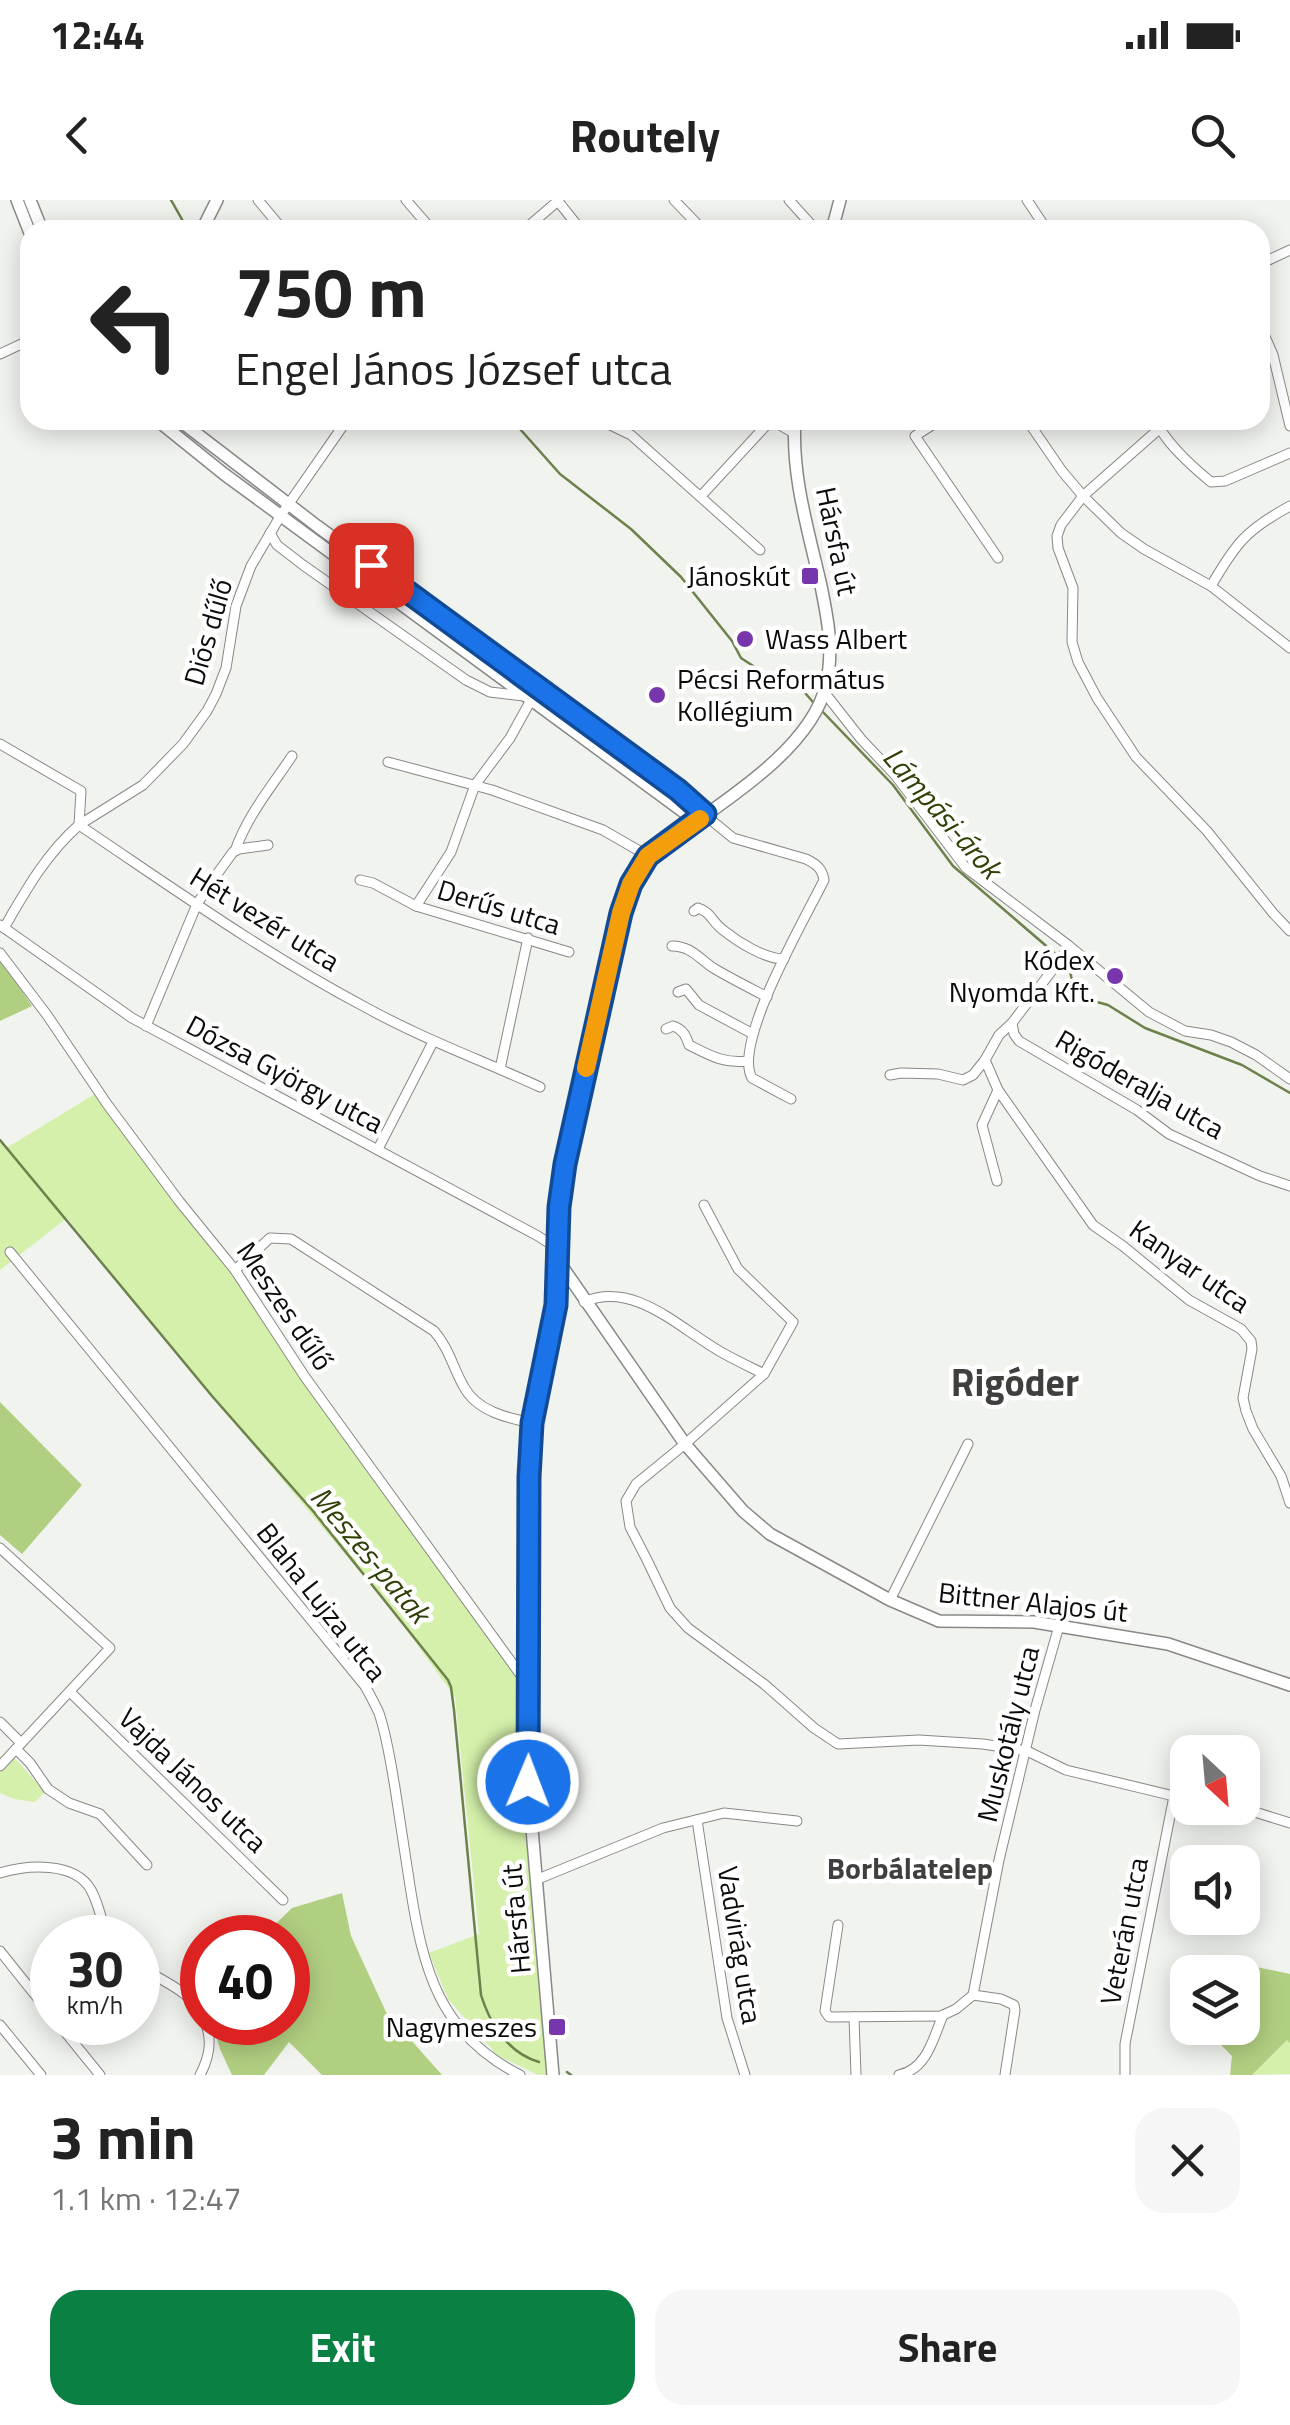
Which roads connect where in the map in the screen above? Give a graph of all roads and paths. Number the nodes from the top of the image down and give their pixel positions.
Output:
1 (258, 200) edge
2 (406, 200) edge
3 (558, 200) edge
4 (674, 200) edge
5 (789, 200) edge
6 (275, 220) edge
7 (423, 220) edge
8 (535, 220) edge
9 (573, 220) edge
10 (693, 220) edge
11 (807, 220) edge
12 (1270, 350) edge
13 (1290, 426) edge
14 (171, 430) edge
15 (191, 430) edge
16 (340, 430) edge
17 (621, 430) edge
18 (762, 430) edge
19 (794, 430) edge
20 (925, 430) edge
21 (1035, 430) edge
22 (1153, 430) edge
23 (1163, 430) edge
24 (1290, 453) edge
25 (701, 496) junction
26 (1083, 496) junction
27 (1290, 506) edge
28 (285, 510) junction
29 (270, 534) junction
30 (760, 550) dead end
31 (998, 558) dead end
32 (1211, 586) junction
33 (1290, 648) edge
34 (823, 696) junction
35 (528, 698) junction
36 (0, 744) edge
37 (292, 756) dead end
38 (388, 762) dead end
39 (475, 785) junction
40 (701, 818) junction
41 (79, 825) junction
42 (268, 844) dead end
43 (235, 851) junction
44 (648, 856) junction
45 (360, 880) dead end
46 (197, 904) junction
47 (416, 906) junction
48 (694, 911) dead end
49 (2, 926) edge
50 (1290, 931) edge
51 (528, 938) junction
52 (672, 946) dead end
53 (568, 952) dead end
54 (0, 953) edge
55 (1063, 954) junction
56 (784, 959) junction
57 (678, 992) dead end
58 (767, 997) junction
59 (1012, 1023) junction
60 (146, 1026) junction
61 (666, 1029) dead end
62 (753, 1034) junction
63 (433, 1042) junction
64 (985, 1060) junction
65 (747, 1061) junction
66 (500, 1068) junction
67 (890, 1075) dead end
68 (1290, 1080) edge
69 (540, 1087) dead end
70 (998, 1090) junction
71 (791, 1098) dead end
72 (378, 1149) junction
73 (997, 1181) dead end
74 (1290, 1186) edge
75 (704, 1205) dead end
76 (10, 1252) dead end
77 (558, 1256) junction
78 (236, 1270) junction
79 (584, 1302) junction
80 (764, 1374) junction
81 (532, 1423) junction
82 (685, 1444) junction
83 (968, 1444) dead end
84 (1290, 1504) edge
85 (0, 1548) edge
86 (890, 1600) junction
87 (1059, 1626) junction
88 (1290, 1684) edge
89 (530, 1687) junction
90 (70, 1692) junction
91 (0, 1722) edge
92 (18, 1746) junction
93 (1027, 1751) junction
94 (0, 1766) edge
95 (1170, 1795) edge
96 (1260, 1814) edge
97 (1170, 1816) edge
98 (697, 1820) junction
99 (798, 1820) dead end
100 (1290, 1823) edge
101 (147, 1865) dead end
102 (0, 1873) edge
103 (538, 1878) junction
104 (284, 1900) dead end
105 (99, 1915) edge
106 (838, 1924) dead end
107 (0, 1951) edge
108 (30, 1988) edge
109 (973, 1994) junction
110 (943, 2016) junction
111 (854, 2017) junction
112 (0, 2025) edge
113 (76, 2045) edge
114 (209, 2045) edge
115 (40, 2075) edge
116 (100, 2075) edge
117 (200, 2075) edge
118 (520, 2075) edge
119 (553, 2075) edge
120 (745, 2075) edge
121 (856, 2075) edge
122 (899, 2075) edge
123 (1005, 2075) edge
124 (1124, 2075) edge

1 - 6 street
2 - 7 street
3 - 8 street
3 - 9 street
4 - 10 street
5 - 11 street
12 - 13 street
14 - 28 street
15 - 28 street
16 - 28 street, Diós dűlő
17 - 25 street
18 - 25 street
19 - 34 street, Hársfa út
20 - 31 street
21 - 26 street
22 - 26 street
23 - 24 street
25 - 30 street
26 - 32 street
26 - 50 street
27 - 32 street
28 - 29 street, Diós dűlő
28 - 35 street
28 - 40 street
29 - 35 street
29 - 41 street, Diós dűlő
32 - 33 street
34 - 40 street, Hársfa út
34 - 55 street
35 - 39 street
35 - 40 street
36 - 41 street
37 - 43 street
38 - 39 street
39 - 44 street
39 - 47 street
40 - 44 street, Hársfa út
40 - 56 street
41 - 46 street, Hét vezér utca
41 - 49 street, Diós dűlő
42 - 43 street
43 - 46 street
44 - 77 street, Hársfa út
45 - 47 street, Derűs utca
46 - 60 street
46 - 63 street, Hét vezér utca
47 - 51 street, Derűs utca
48 - 56 street
49 - 60 street, Dózsa György utca
51 - 53 street, Derűs utca
51 - 66 street
52 - 58 street
54 - 78 street, Meszes dűlő
55 - 59 street
55 - 68 street
56 - 58 street
57 - 62 street
58 - 62 street
59 - 64 street
59 - 74 street, Rigóderalja utca
60 - 72 street, Dózsa György utca
61 - 65 street
62 - 65 street
63 - 66 street, Hét vezér utca
63 - 72 street
64 - 67 street
64 - 70 street, Kanyar utca
65 - 71 street
66 - 69 street, Hét vezér utca
70 - 73 street
70 - 84 street, Kanyar utca
72 - 77 street, Dózsa György utca
75 - 80 street
76 - 118 street, Blaha Lujza utca
77 - 79 street, Bittner Alajos út
77 - 81 street, Hársfa út
78 - 81 street
78 - 89 street, Meszes dűlő
79 - 80 street
79 - 82 street, Bittner Alajos út
80 - 82 street
81 - 89 street, Hársfa út
82 - 86 street, Bittner Alajos út
82 - 93 street
83 - 86 street
85 - 90 street
86 - 87 street, Bittner Alajos út
87 - 88 street, Bittner Alajos út
87 - 93 street, Muskotály utca
89 - 103 street, Hársfa út
90 - 92 street
90 - 104 street, Vajda János utca
91 - 92 street
92 - 94 street
92 - 101 street
93 - 95 street
93 - 109 street, Muskotály utca
96 - 100 street
97 - 124 street, Veterán utca
98 - 99 street
98 - 103 street
98 - 120 street, Vadvirág utca
102 - 105 street
103 - 119 street, Hársfa út
106 - 111 street
107 - 108 street
109 - 110 street
109 - 123 street
110 - 111 street
110 - 122 street
111 - 121 street
112 - 115 street
113 - 116 street
114 - 117 street

